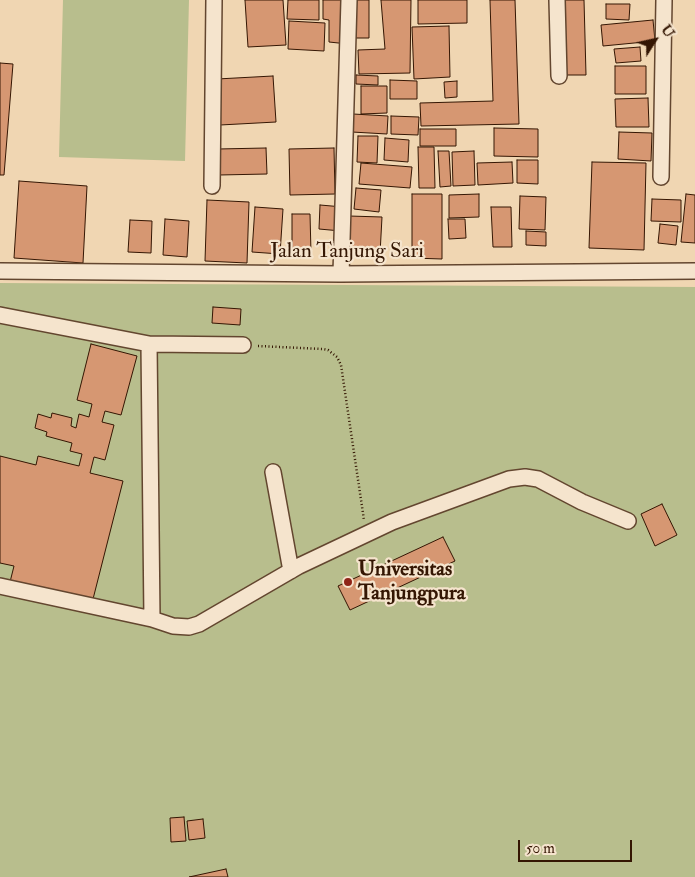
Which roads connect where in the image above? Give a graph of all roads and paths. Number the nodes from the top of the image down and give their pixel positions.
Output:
1 (214, 0) edge
2 (349, 0) edge
3 (558, 0) edge
4 (664, 0) edge
5 (559, 76) dead end
6 (661, 177) dead end
7 (212, 186) dead end
8 (0, 271) edge
9 (695, 271) edge
10 (341, 274) junction
11 (0, 315) edge
12 (149, 344) junction
13 (243, 345) joint
14 (273, 472) dead end
15 (628, 521) dead end
16 (366, 534) junction
17 (291, 571) junction
18 (0, 586) edge
19 (152, 619) junction

1 - 7 street
2 - 10 street
3 - 5 street
4 - 6 street
8 - 10 street, Jalan Tanjung Sari
9 - 10 street, Jalan Tanjung Sari
11 - 12 street
12 - 13 street
12 - 19 street
13 - 16 path
14 - 17 street
15 - 16 street
16 - 17 street
17 - 19 street
18 - 19 street

